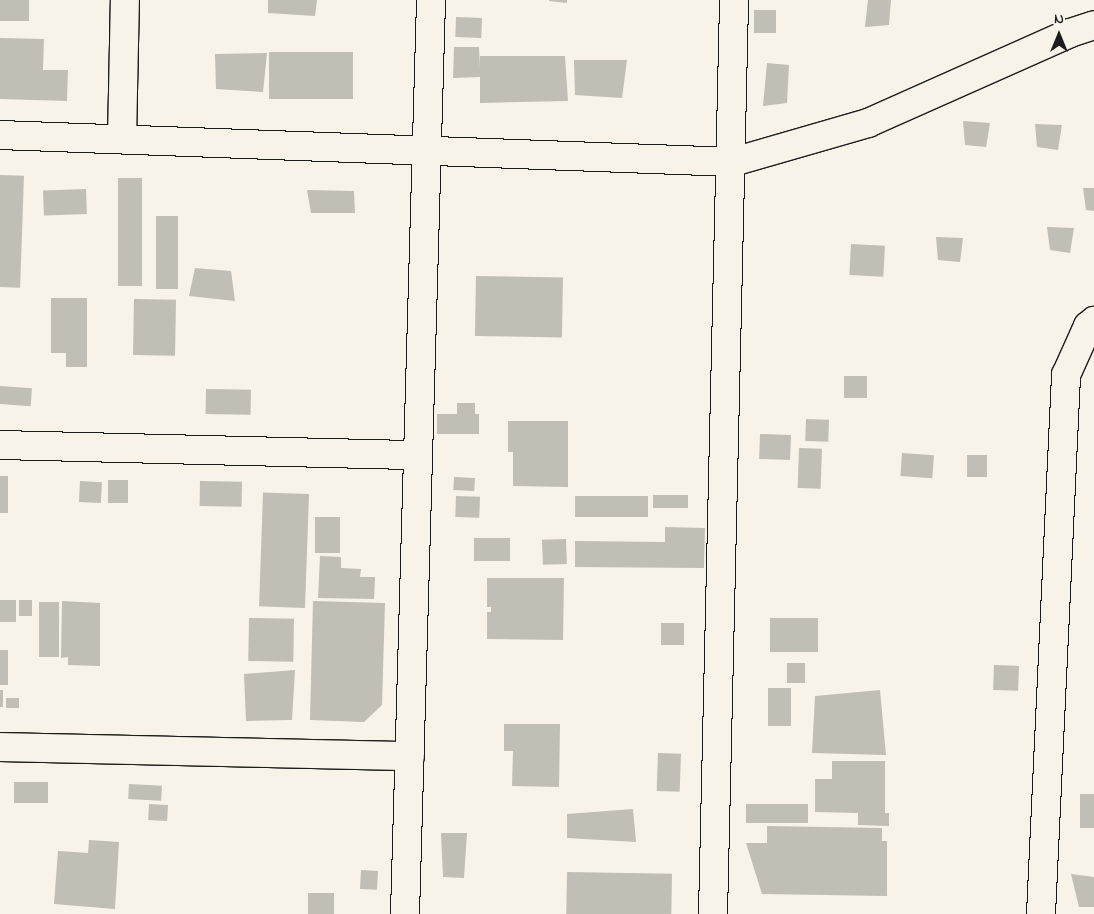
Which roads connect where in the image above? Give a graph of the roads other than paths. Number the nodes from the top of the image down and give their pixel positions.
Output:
1 (125, 0) edge
2 (431, 0) edge
3 (734, 0) edge
4 (1094, 25) edge
5 (0, 135) edge
6 (122, 139) junction
7 (425, 150) junction
8 (733, 162) junction
9 (1094, 321) edge
10 (0, 446) edge
11 (416, 455) junction
12 (0, 747) edge
13 (410, 756) junction
14 (405, 914) edge
15 (713, 914) edge
16 (1041, 914) edge

1 - 6 street
2 - 7 street
3 - 8 street
4 - 8 street
5 - 6 street
6 - 7 street
7 - 8 street
7 - 11 street
8 - 15 street
9 - 16 street
10 - 11 street
11 - 13 street
12 - 13 street
13 - 14 street

